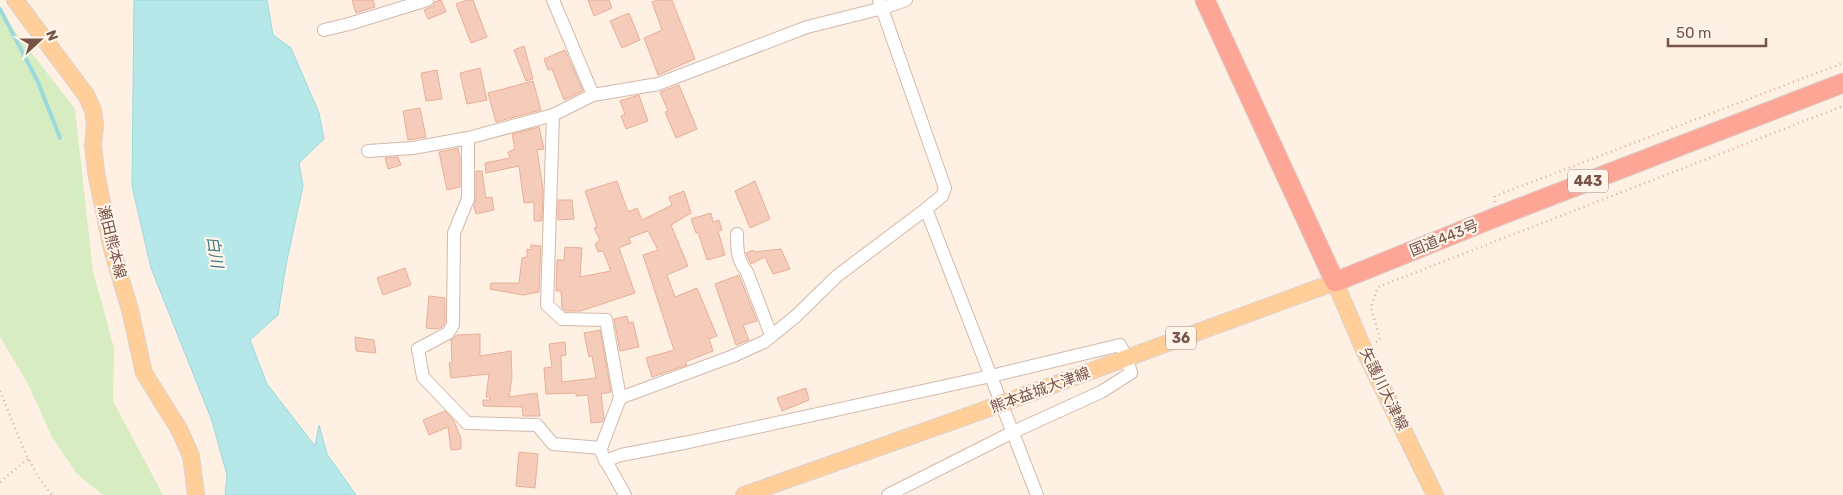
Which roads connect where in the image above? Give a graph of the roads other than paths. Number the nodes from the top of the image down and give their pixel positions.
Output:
1 (427, 0) edge
2 (553, 0) edge
3 (906, 0) edge
4 (1205, 0) edge
5 (22, 2) edge
6 (881, 4) edge
7 (324, 30) dead end
8 (1843, 83) edge
9 (593, 95) junction
10 (553, 115) junction
11 (468, 138) junction
12 (368, 151) dead end
13 (926, 209) junction
14 (737, 234) dead end
15 (1335, 282) junction
16 (771, 335) junction
17 (1127, 358) junction
18 (991, 376) junction
19 (620, 398) junction
20 (1013, 432) junction
21 (603, 455) junction
22 (196, 495) edge
23 (625, 495) edge
24 (744, 495) edge
25 (888, 495) edge
26 (1037, 495) edge
27 (1435, 495) edge

1 - 7 street
2 - 9 street
3 - 6 street
4 - 15 highway
5 - 22 main road, 瀬田熊本線
6 - 9 street
6 - 13 street
8 - 15 highway, 国道443号 / 443
9 - 10 street
10 - 11 street
10 - 19 street
11 - 12 street
11 - 21 street
13 - 16 street
13 - 18 street
14 - 16 street
15 - 17 main road, 熊本益城大津線 / 36
15 - 27 main road, 矢護川大津線
16 - 19 street
17 - 18 street
17 - 20 street
17 - 24 main road, 熊本益城大津線 / 36, bridge
18 - 20 street
18 - 21 street
19 - 21 street
20 - 25 street
20 - 26 street
21 - 23 street

